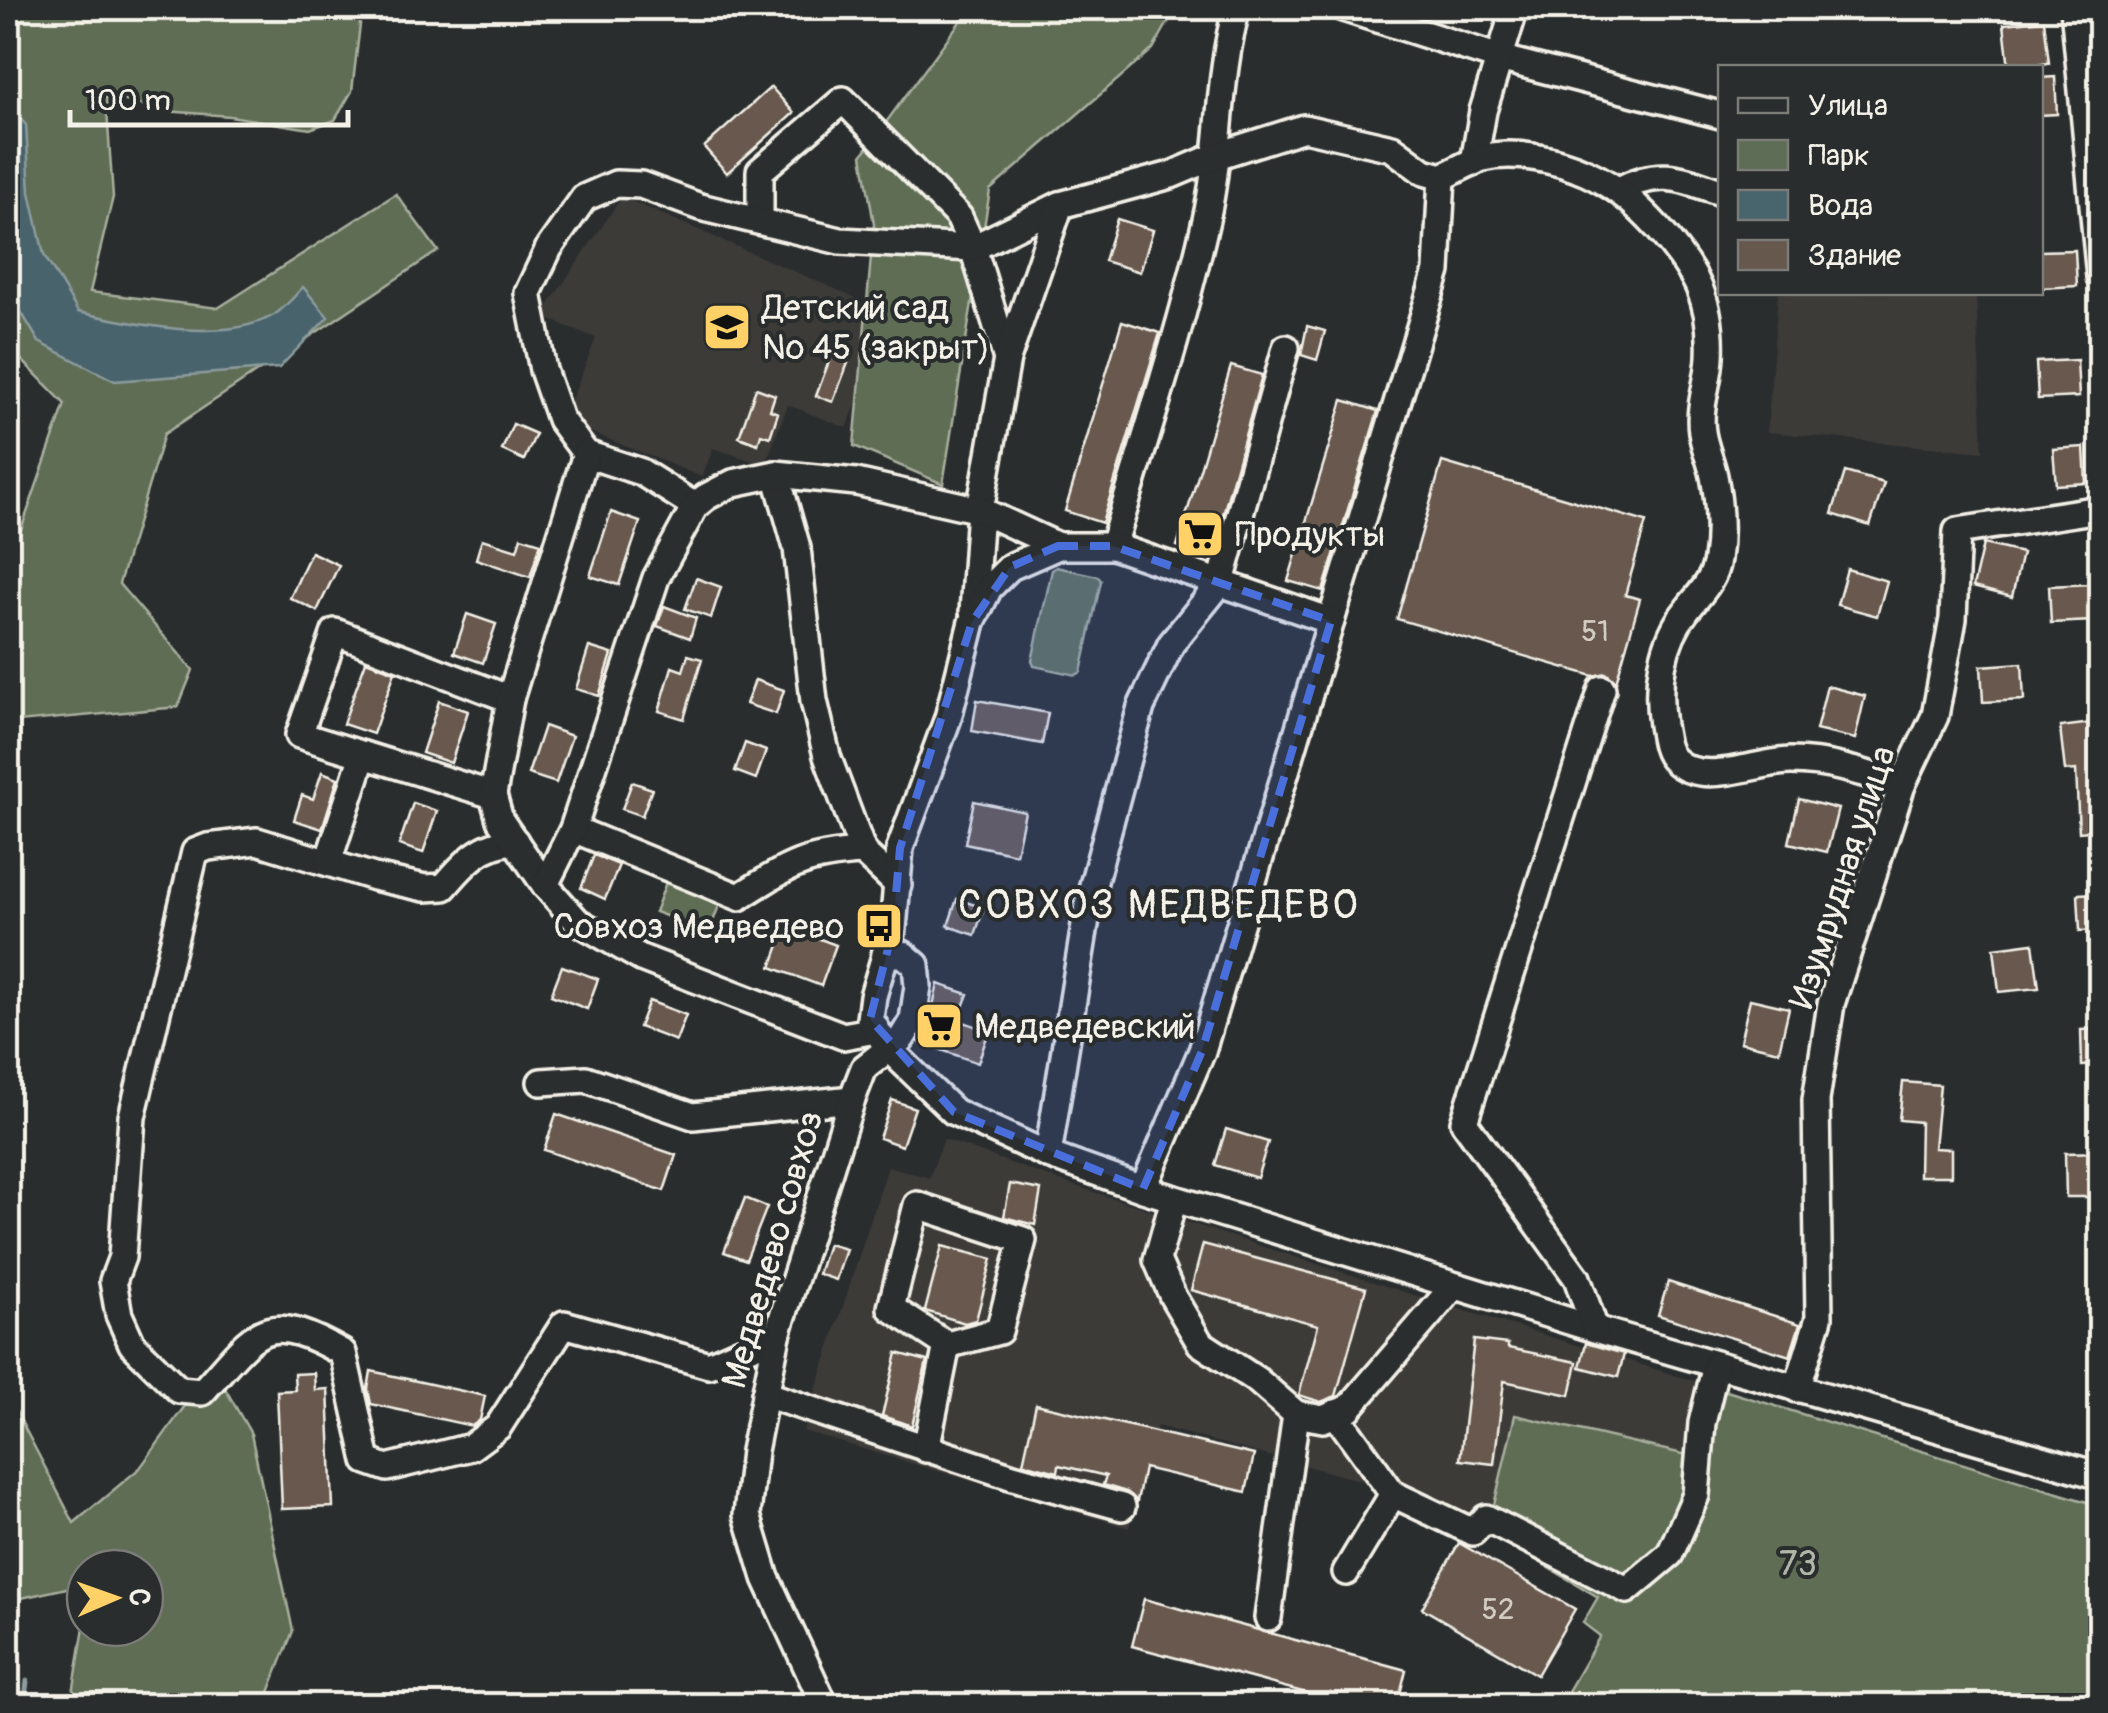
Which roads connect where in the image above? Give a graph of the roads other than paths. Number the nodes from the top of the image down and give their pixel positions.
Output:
1 (1237, 8) edge
2 (1343, 8) edge
3 (1514, 8) edge
4 (2074, 8) edge
5 (1499, 58) junction
6 (1718, 115) edge
7 (1216, 156) junction
8 (1474, 162) junction
9 (1442, 176) junction
10 (1619, 190) junction
11 (1718, 191) edge
12 (1060, 205) junction
13 (760, 221) junction
14 (973, 248) junction
15 (2100, 277) edge
16 (1286, 348) dead end
17 (1006, 358) junction
18 (586, 454) junction
19 (776, 474) junction
20 (695, 506) junction
21 (2100, 509) edge
22 (980, 510) junction
23 (1058, 546) junction
24 (1113, 546) junction
25 (1221, 582) junction
26 (1332, 620) junction
27 (972, 622) junction
28 (1602, 689) dead end
29 (510, 699) junction
30 (364, 755) junction
31 (1902, 785) junction
32 (493, 795) junction
33 (573, 829) junction
34 (515, 842) junction
35 (863, 852) junction
36 (328, 862) junction
37 (545, 885) junction
38 (898, 886) junction
39 (885, 954) junction
40 (889, 1048) junction
41 (541, 1082) dead end
42 (852, 1099) junction
43 (1048, 1156) junction
44 (1144, 1189) junction
45 (1174, 1199) junction
46 (1454, 1286) junction
47 (1595, 1329) junction
48 (776, 1335) junction
49 (947, 1345) junction
50 (1716, 1365) junction
51 (1797, 1389) junction
52 (765, 1394) junction
53 (1296, 1414) junction
54 (1335, 1414) junction
55 (926, 1449) junction
56 (2100, 1476) edge
57 (1393, 1494) junction
58 (1122, 1508) dead end
59 (1346, 1572) dead end
60 (1268, 1618) dead end
61 (825, 1706) edge

1 - 7 street
2 - 5 street
3 - 5 street
4 - 15 street
5 - 6 street
5 - 8 street
7 - 9 street
7 - 12 street
7 - 24 street
8 - 9 street
8 - 10 street
9 - 26 street
10 - 11 street
10 - 31 street
12 - 14 street
12 - 17 street
13 - 14 street
13 - 14 street
13 - 18 street
14 - 17 street
16 - 25 street
17 - 22 street
18 - 20 street
18 - 29 street
19 - 20 street
19 - 22 street
19 - 35 street
20 - 33 street
21 - 31 street, Изумрудная улица
22 - 23 street
22 - 27 street
23 - 24 street
23 - 27 street
24 - 25 street
25 - 26 street
25 - 43 street
26 - 44 street
27 - 38 street
28 - 47 street
29 - 30 street
29 - 32 street
30 - 32 street
30 - 36 street
31 - 51 street, Изумрудная улица
32 - 34 street
33 - 35 street
33 - 37 street
34 - 36 street
34 - 37 street
35 - 38 street
36 - 48 street
37 - 40 street
38 - 39 street
39 - 40 street
39 - 40 street, Медведево совхоз
40 - 42 street, Медведево совхоз
40 - 43 street
41 - 42 street
42 - 48 street, Медведево совхоз
43 - 44 street
44 - 45 street
45 - 46 street
45 - 53 street
46 - 47 street
46 - 54 street
47 - 50 street
48 - 52 street, Медведево совхоз
49 - 49 street
49 - 55 street
50 - 51 street
50 - 57 street
51 - 56 street
52 - 55 street
52 - 61 street, Медведево совхоз
53 - 54 street
53 - 60 street
54 - 57 street
55 - 58 street
57 - 59 street

